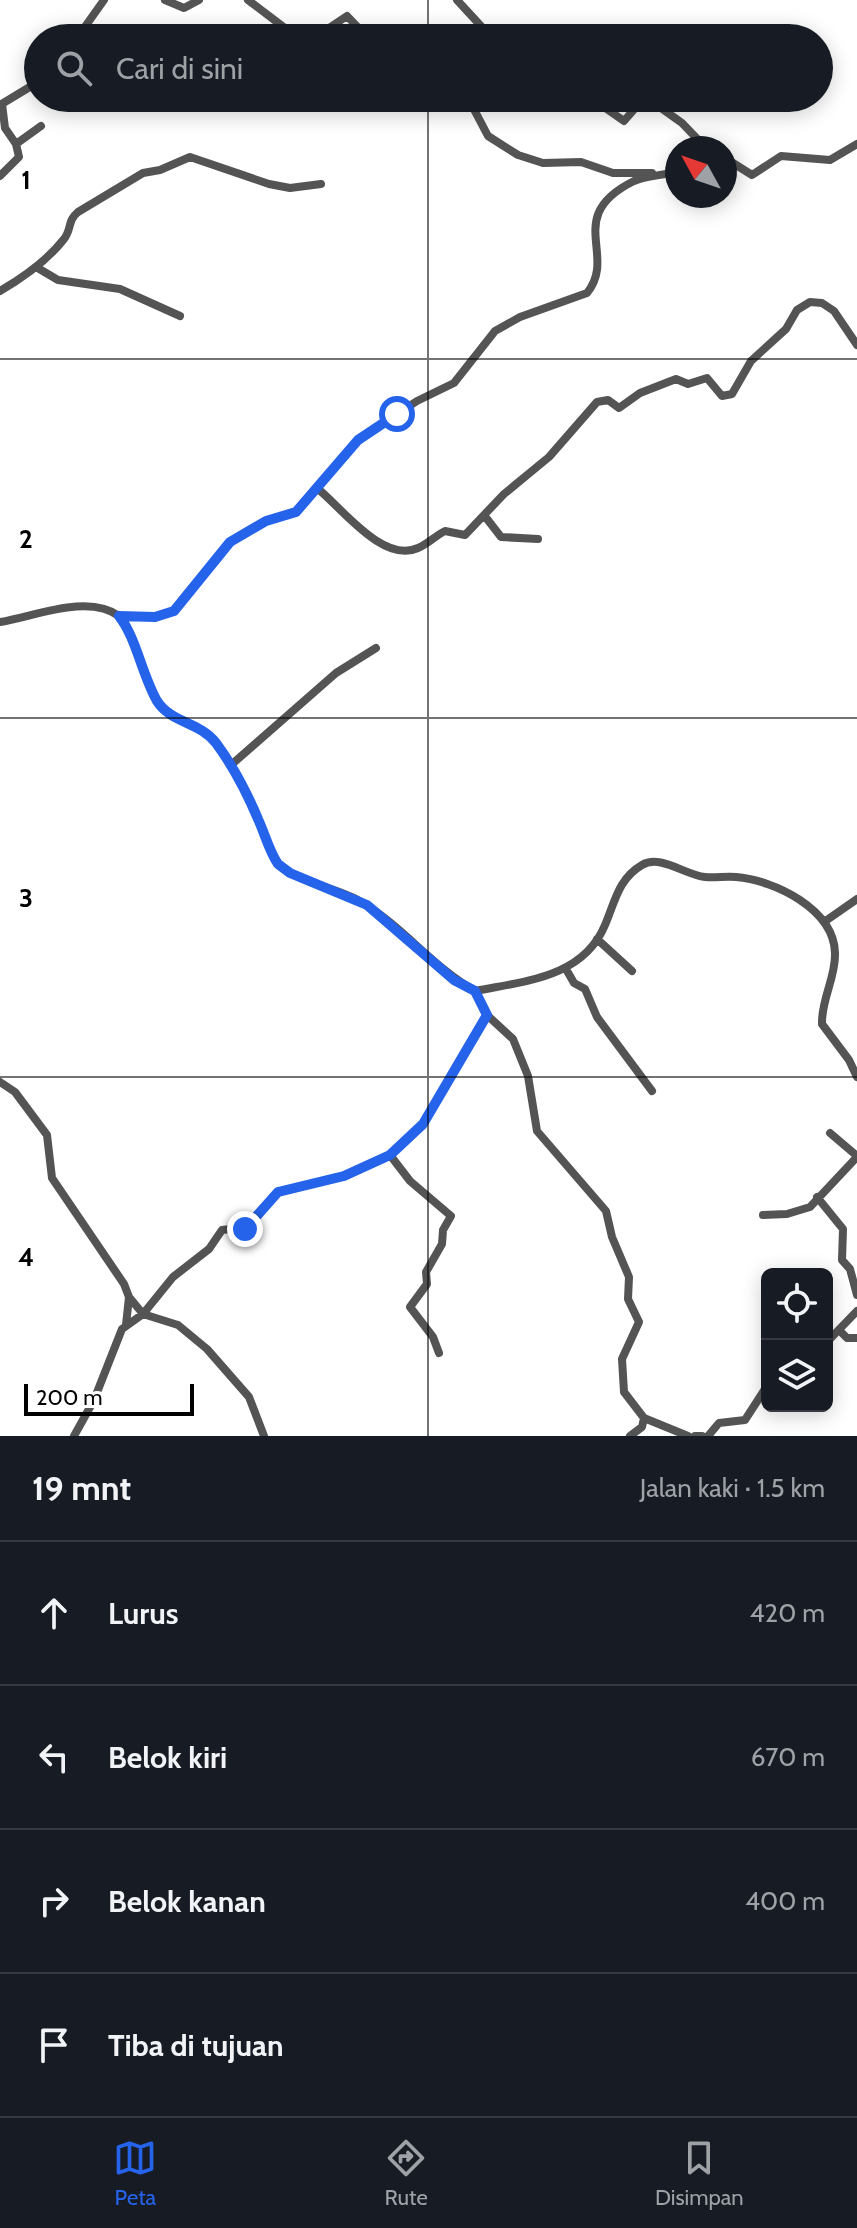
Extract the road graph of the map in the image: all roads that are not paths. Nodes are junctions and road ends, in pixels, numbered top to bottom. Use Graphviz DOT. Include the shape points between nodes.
graph roads {
  1 [pos="104,0"];
  2 [pos="165,0"];
  3 [pos="199,0"];
  4 [pos="248,0"];
  5 [pos="457,0"];
  6 [pos="87,24"];
  7 [pos="280,24"];
  8 [pos="335,24"];
  9 [pos="355,24"];
  10 [pos="477,24"];
  11 [pos="24,90"];
  12 [pos="1,104"];
  13 [pos="475,112"];
  14 [pos="611,112"];
  15 [pos="633,112"];
  16 [pos="666,112"];
  17 [pos="41,126"];
  18 [pos="694,136"];
  19 [pos="16,144"];
  20 [pos="857,144"];
  21 [pos="737,166"];
  22 [pos="665,173"];
  23 [pos="659,174"];
  24 [pos="0,176"];
  25 [pos="321,184"];
  26 [pos="36,267"];
  27 [pos="0,291"];
  28 [pos="180,316"];
  29 [pos="857,345"];
  30 [pos="318,489"];
  31 [pos="484,515"];
  32 [pos="538,539"];
  33 [pos="119,616"];
  34 [pos="0,622"];
  35 [pos="376,648"];
  36 [pos="231,765"];
  37 [pos="857,899"];
  38 [pos="824,922"];
  39 [pos="597,939"];
  40 [pos="566,969"];
  41 [pos="632,971"];
  42 [pos="475,991"];
  43 [pos="487,1015"];
  44 [pos="857,1077"];
  45 [pos="0,1082"];
  46 [pos="652,1091"];
  47 [pos="830,1133"];
  48 [pos="390,1155"];
  49 [pos="857,1157"];
  50 [pos="817,1197"];
  51 [pos="763,1215"];
  52 [pos="857,1295"];
  53 [pos="129,1297"];
  54 [pos="857,1311"];
  55 [pos="143,1314"];
  56 [pos="126,1326"];
  57 [pos="839,1330"];
  58 [pos="857,1338"];
  59 [pos="829,1340"];
  60 [pos="439,1353"];
  61 [pos="761,1395"];
  62 [pos="644,1418"];
  63 [pos="74,1436"];
  64 [pos="264,1436"];
  65 [pos="630,1436"];
  66 [pos="692,1436"];
  67 [pos="702,1436"];
  68 [pos="708,1436"];
  1 -- 6 [label="street"];
  2 -- 3 [label="street" via="184,8"];
  4 -- 7 [label="street"];
  5 -- 10 [label="street"];
  8 -- 9 [label="street" via="347,16"];
  11 -- 12 [label="street"];
  12 -- 19 [label="street" via="5,128"];
  13 -- 23 [label="street" via="488,136 518,155 543,163 581,162 613,173"];
  14 -- 15 [label="street" via="624,121"];
  16 -- 18 [label="street"];
  17 -- 19 [label="street"];
  19 -- 24 [label="street" via="19,157"];
  20 -- 21 [label="street" via="830,160 781,156 752,175"];
  22 -- 23 [label="street"];
  23 -- 30 [label="street" via="632,182 599,208 596,274 587,293 495,331 454,383 367,433"];
  25 -- 26 [label="street" via="269,184 187,157 143,173 78,212 69,221 66,237"];
  26 -- 27 [label="street"];
  26 -- 28 [label="street" via="58,280 120,289"];
  29 -- 31 [label="street" via="834,311 818,301 806,303 751,361 728,397 707,378 688,384 669,381 619,408 608,400 597,402 549,457"];
  30 -- 31 [label="street" via="355,527 396,548 414,549 445,531 463,536"];
  30 -- 33 [label="street" via="296,512 266,521 230,542 174,611 155,617"];
  31 -- 32 [label="street" via="501,537"];
  33 -- 34 [label="street" via="68,607"];
  33 -- 36 [label="street" via="159,704 205,732"];
  35 -- 36 [label="street" via="336,673"];
  36 -- 42 [label="street" via="270,851 284,869 362,902 454,980"];
  37 -- 38 [label="street"];
  38 -- 39 [label="street" via="773,886 686,874 652,861 620,886"];
  38 -- 44 [label="street" via="836,957 822,1024"];
  39 -- 40 [label="street"];
  39 -- 41 [label="street"];
  40 -- 42 [label="street"];
  40 -- 46 [label="street" via="585,989 597,1017"];
  42 -- 43 [label="street"];
  43 -- 48 [label="street" via="423,1124"];
  43 -- 62 [label="street" via="513,1039 528,1076 537,1131 602,1204 609,1220 629,1277 628,1299 639,1322 624,1352 621,1382"];
  45 -- 53 [label="street" via="15,1092 47,1135 52,1178 97,1240"];
  47 -- 49 [label="street"];
  48 -- 55 [label="street" via="344,1176 278,1192 248,1227 222,1230 209,1249 164,1285"];
  48 -- 60 [label="street" via="410,1181 451,1216 426,1272 427,1284 410,1307"];
  49 -- 50 [label="street"];
  50 -- 51 [label="street" via="807,1209"];
  50 -- 52 [label="street" via="843,1229 842,1260"];
  53 -- 55 [label="street"];
  53 -- 56 [label="street"];
  54 -- 57 [label="street"];
  55 -- 56 [label="street"];
  55 -- 64 [label="street" via="178,1325 207,1349 249,1397"];
  56 -- 63 [label="street"];
  57 -- 58 [label="street" via="847,1338"];
  57 -- 59 [label="street"];
  61 -- 68 [label="street" via="745,1420 719,1423"];
  62 -- 65 [label="street"];
  62 -- 66 [label="street"];
  66 -- 67 [label="street"];
}
